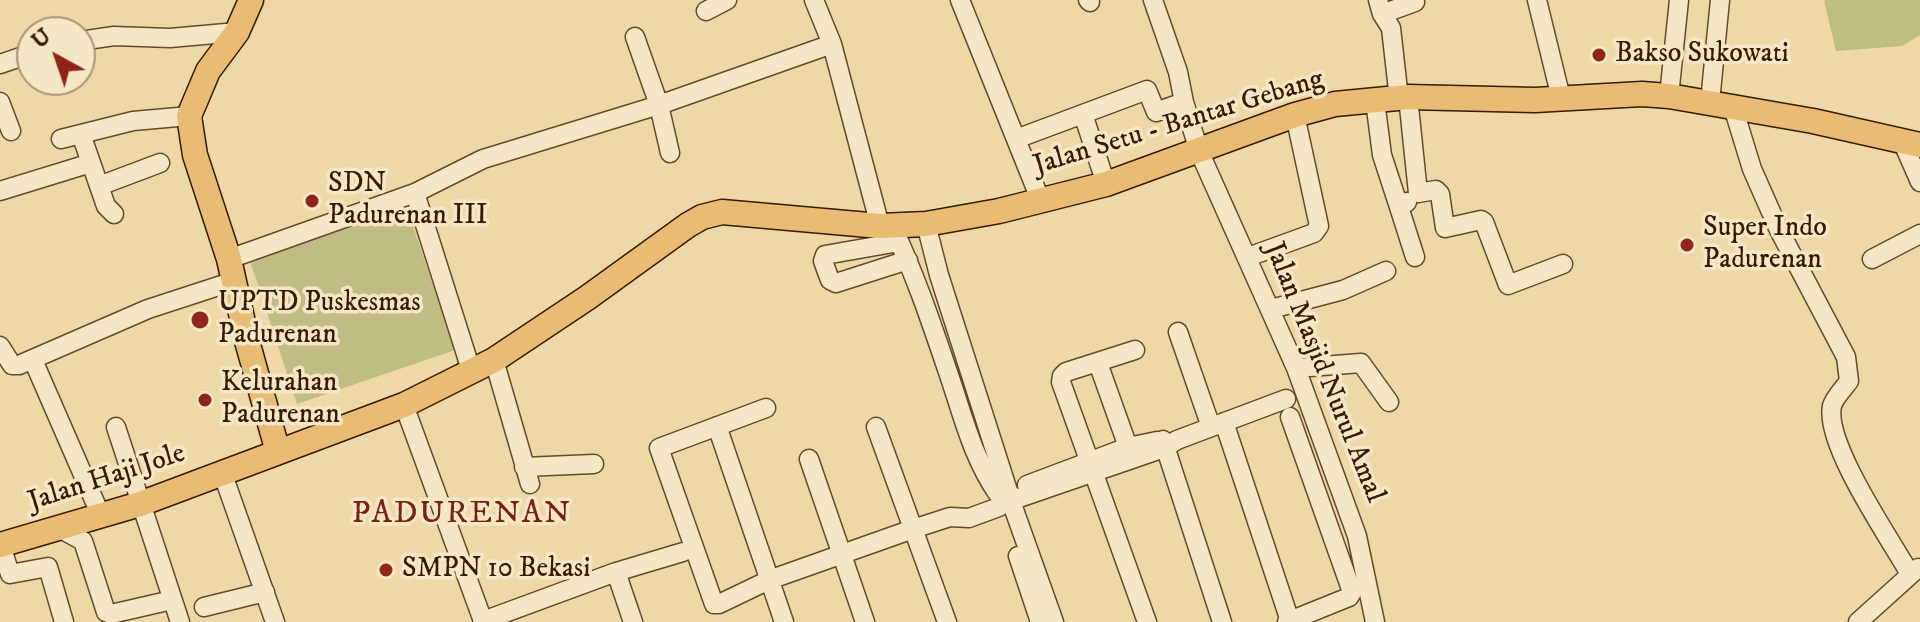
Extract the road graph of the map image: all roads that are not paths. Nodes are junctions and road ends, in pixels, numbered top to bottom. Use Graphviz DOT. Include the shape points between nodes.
graph roads {
  1 [pos="251,0"];
  2 [pos="727,0"];
  3 [pos="814,0"];
  4 [pos="960,0"];
  5 [pos="1153,0"];
  6 [pos="1537,0"];
  7 [pos="1679,0"];
  8 [pos="1720,0"];
  9 [pos="1415,2"];
  10 [pos="1380,7"];
  11 [pos="706,11"];
  12 [pos="237,32"];
  13 [pos="635,37"];
  14 [pos="96,39"];
  15 [pos="832,44"];
  16 [pos="1669,96"];
  17 [pos="1561,98"];
  18 [pos="1394,99"];
  19 [pos="0,102"];
  20 [pos="1184,102"];
  21 [pos="659,105"];
  22 [pos="1721,105"];
  23 [pos="1083,114"];
  24 [pos="1295,115"];
  25 [pos="189,116"];
  26 [pos="11,131"];
  27 [pos="81,134"];
  28 [pos="61,139"];
  29 [pos="1016,139"];
  30 [pos="1911,143"];
  31 [pos="1199,151"];
  32 [pos="670,153"];
  33 [pos="91,163"];
  34 [pos="160,163"];
  35 [pos="1920,182"];
  36 [pos="1106,184"];
  37 [pos="99,186"];
  38 [pos="0,191"];
  39 [pos="415,193"];
  40 [pos="1418,193"];
  41 [pos="1040,199"];
  42 [pos="1399,207"];
  43 [pos="114,214"];
  44 [pos="926,224"];
  45 [pos="1920,234"];
  46 [pos="887,235"];
  47 [pos="1248,257"];
  48 [pos="1415,257"];
  49 [pos="1872,259"];
  50 [pos="908,260"];
  51 [pos="1563,264"];
  52 [pos="883,268"];
  53 [pos="232,270"];
  54 [pos="1386,271"];
  55 [pos="939,275"];
  56 [pos="918,281"];
  57 [pos="1271,309"];
  58 [pos="1178,332"];
  59 [pos="0,346"];
  60 [pos="1135,350"];
  61 [pos="33,360"];
  62 [pos="1098,363"];
  63 [pos="483,365"];
  64 [pos="1296,368"];
  65 [pos="1389,402"];
  66 [pos="404,405"];
  67 [pos="766,408"];
  68 [pos="1218,424"];
  69 [pos="717,426"];
  70 [pos="116,427"];
  71 [pos="876,427"];
  72 [pos="1168,442"];
  73 [pos="1128,447"];
  74 [pos="278,452"];
  75 [pos="809,459"];
  76 [pos="594,464"];
  77 [pos="1093,466"];
  78 [pos="222,472"];
  79 [pos="1005,499"];
  80 [pos="140,504"];
  81 [pos="101,516"];
  82 [pos="59,528"];
  83 [pos="913,529"];
  84 [pos="0,545"];
  85 [pos="683,552"];
  86 [pos="842,554"];
  87 [pos="1915,570"];
  88 [pos="616,572"];
  89 [pos="769,580"];
  90 [pos="265,592"];
  91 [pos="172,600"];
  92 [pos="204,607"];
  93 [pos="510,617"];
  94 [pos="482,621"];
  95 [pos="1288,621"];
  96 [pos="64,622"];
  97 [pos="180,622"];
  98 [pos="275,622"];
  99 [pos="633,622"];
  100 [pos="784,622"];
  101 [pos="865,622"];
  102 [pos="947,622"];
  103 [pos="1040,622"];
  104 [pos="1054,622"];
  105 [pos="1147,622"];
  106 [pos="1222,622"];
  107 [pos="1375,622"];
  108 [pos="1858,622"];
  1 -- 12 [label="main road"];
  2 -- 11 [label="street"];
  3 -- 15 [label="street"];
  4 -- 29 [label="street"];
  5 -- 20 [label="street, Jalan Masjid Nurul Amal"];
  6 -- 17 [label="street"];
  7 -- 16 [label="street"];
  8 -- 22 [label="street"];
  9 -- 10 [label="street"];
  10 -- 18 [label="street" via="1391,28"];
  12 -- 14 [label="street"];
  12 -- 25 [label="main road" via="208,71"];
  13 -- 21 [label="street"];
  15 -- 21 [label="street"];
  15 -- 46 [label="street"];
  16 -- 17 [label="main road, Jalan Setu - Bantar Gebang"];
  16 -- 22 [label="main road, Jalan Setu - Bantar Gebang"];
  17 -- 18 [label="main road, Jalan Setu - Bantar Gebang"];
  18 -- 24 [label="main road, Jalan Setu - Bantar Gebang" via="1335,104"];
  18 -- 40 [label="street"];
  18 -- 42 [label="street" via="1382,155"];
  19 -- 26 [label="street"];
  20 -- 23 [label="street" via="1156,112 1147,90"];
  20 -- 31 [label="street, Jalan Masjid Nurul Amal"];
  21 -- 32 [label="street"];
  21 -- 39 [label="street" via="483,159"];
  22 -- 30 [label="main road, Jalan Setu - Bantar Gebang"];
  22 -- 87 [label="street" via="1846,357 1849,381 1832,404 1840,445 1870,507"];
  23 -- 29 [label="street"];
  23 -- 36 [label="street"];
  24 -- 31 [label="main road, Jalan Setu - Bantar Gebang"];
  24 -- 47 [label="street" via="1319,226 1314,233"];
  25 -- 27 [label="street" via="133,121"];
  25 -- 53 [label="main road" via="195,155"];
  27 -- 28 [label="street"];
  27 -- 33 [label="street"];
  29 -- 41 [label="street"];
  30 -- 35 [label="street"];
  31 -- 36 [label="main road, Jalan Setu - Bantar Gebang"];
  31 -- 47 [label="street, Jalan Masjid Nurul Amal"];
  33 -- 37 [label="street"];
  33 -- 38 [label="street"];
  34 -- 37 [label="street"];
  36 -- 41 [label="main road, Jalan Setu - Bantar Gebang"];
  37 -- 43 [label="street"];
  39 -- 53 [label="street"];
  39 -- 63 [label="street"];
  40 -- 42 [label="street"];
  40 -- 51 [label="street" via="1440,194 1447,229 1484,222 1508,285"];
  41 -- 44 [label="main road, Jalan Setu - Bantar Gebang"];
  42 -- 48 [label="street"];
  44 -- 46 [label="main road, Jalan Setu - Bantar Gebang"];
  44 -- 55 [label="street"];
  45 -- 49 [label="street"];
  46 -- 50 [label="street"];
  46 -- 52 [label="street"];
  46 -- 52 [label="street" via="825,255 823,261 833,283"];
  46 -- 63 [label="main road, Jalan Setu - Bantar Gebang" via="722,212 702,217"];
  47 -- 57 [label="street, Jalan Masjid Nurul Amal"];
  50 -- 52 [label="street"];
  50 -- 56 [label="street"];
  53 -- 61 [label="street"];
  53 -- 74 [label="main road"];
  54 -- 57 [label="street" via="1343,290"];
  55 -- 56 [label="street"];
  55 -- 79 [label="street"];
  56 -- 79 [label="street" via="968,435 988,479"];
  57 -- 64 [label="street, Jalan Masjid Nurul Amal"];
  58 -- 68 [label="street"];
  59 -- 61 [label="street" via="12,365"];
  60 -- 62 [label="street"];
  61 -- 81 [label="street"];
  62 -- 73 [label="street"];
  62 -- 77 [label="street" via="1062,376 1061,382"];
  63 -- 66 [label="main road, Jalan Setu - Bantar Gebang"];
  63 -- 76 [label="street" via="527,475"];
  64 -- 65 [label="street" via="1361,363"];
  64 -- 107 [label="street, Jalan Masjid Nurul Amal" via="1357,536"];
  66 -- 74 [label="main road, Jalan Setu - Bantar Gebang"];
  66 -- 94 [label="street"];
  67 -- 69 [label="street"];
  68 -- 72 [label="street"];
  68 -- 95 [label="street"];
  68 -- 95 [label="street" via="1288,408 1352,592"];
  69 -- 89 [label="street"];
  69 -- 89 [label="street" via="659,448 683,520 714,604"];
  70 -- 80 [label="street"];
  71 -- 83 [label="street"];
  72 -- 73 [label="street"];
  72 -- 77 [label="street"];
  72 -- 106 [label="street"];
  73 -- 77 [label="street"];
  74 -- 78 [label="main road, Jalan Haji Jole"];
  75 -- 86 [label="street"];
  77 -- 79 [label="street"];
  77 -- 105 [label="street"];
  78 -- 80 [label="main road, Jalan Haji Jole"];
  78 -- 90 [label="street"];
  79 -- 83 [label="street" via="958,508 950,517"];
  79 -- 103 [label="street"];
  79 -- 104 [label="street"];
  80 -- 81 [label="main road, Jalan Haji Jole"];
  80 -- 91 [label="street"];
  81 -- 82 [label="main road, Jalan Haji Jole"];
  82 -- 84 [label="main road, Jalan Haji Jole"];
  82 -- 91 [label="street" via="83,541 106,612"];
  83 -- 86 [label="street"];
  83 -- 102 [label="street"];
  84 -- 96 [label="street" via="10,574 48,567"];
  85 -- 88 [label="street"];
  86 -- 89 [label="street"];
  86 -- 101 [label="street"];
  87 -- 108 [label="street"];
  88 -- 93 [label="street" via="564,589"];
  88 -- 99 [label="street"];
  89 -- 100 [label="street"];
  90 -- 92 [label="street"];
  90 -- 98 [label="street"];
  91 -- 97 [label="street"];
  93 -- 94 [label="street"];
}
